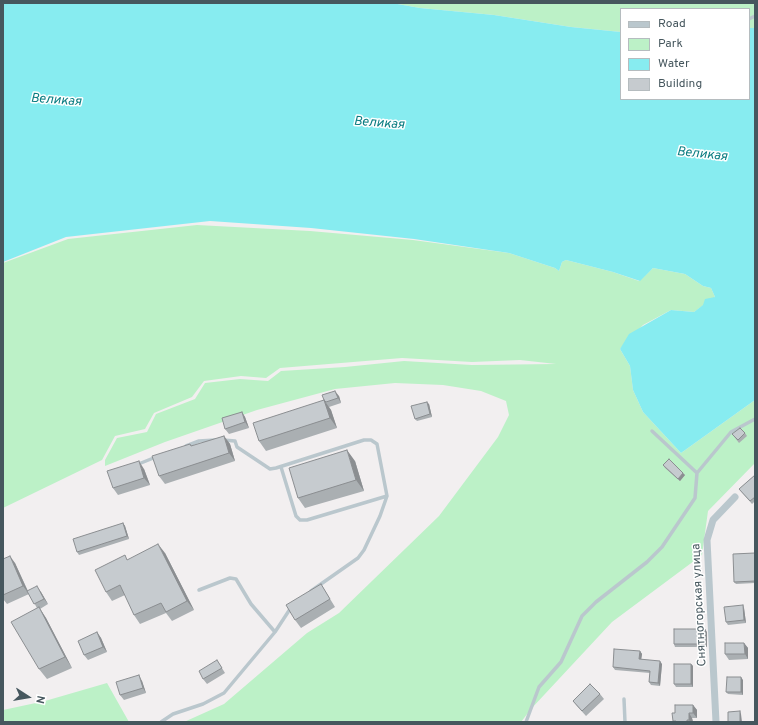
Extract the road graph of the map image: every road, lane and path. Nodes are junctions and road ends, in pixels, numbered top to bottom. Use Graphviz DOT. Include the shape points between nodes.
graph roads {
  1 [pos="755,419"];
  2 [pos="652,431"];
  3 [pos="178,449"];
  4 [pos="164,454"];
  5 [pos="281,467"];
  6 [pos="129,468"];
  7 [pos="697,473"];
  8 [pos="387,496"];
  9 [pos="735,497"];
  10 [pos="199,590"];
  11 [pos="306,594"];
  12 [pos="296,603"];
  13 [pos="275,632"];
  14 [pos="624,698"];
  15 [pos="161,722"];
  16 [pos="526,722"];
  17 [pos="625,722"];
  18 [pos="716,722"];
  1 -- 7 [label="lane" via="731,432"];
  2 -- 7 [label="lane"];
  3 -- 5 [label="lane" via="199,441 235,441 237,446 270,469"];
  4 -- 6 [label="lane"];
  5 -- 8 [label="lane" via="296,516 300,520"];
  5 -- 8 [label="lane" via="364,440 371,440 377,444"];
  7 -- 16 [label="lane" via="695,498 662,547 582,616 561,662 539,687"];
  8 -- 11 [label="lane" via="380,516 358,558"];
  9 -- 18 [label="street, Снятногорская улица" via="713,520 707,540"];
  10 -- 13 [label="lane" via="230,578 236,579 251,604"];
  12 -- 13 [label="lane" via="290,607"];
  13 -- 15 [label="lane" via="224,693 203,704 173,714"];
  14 -- 17 [label="lane"];
}
